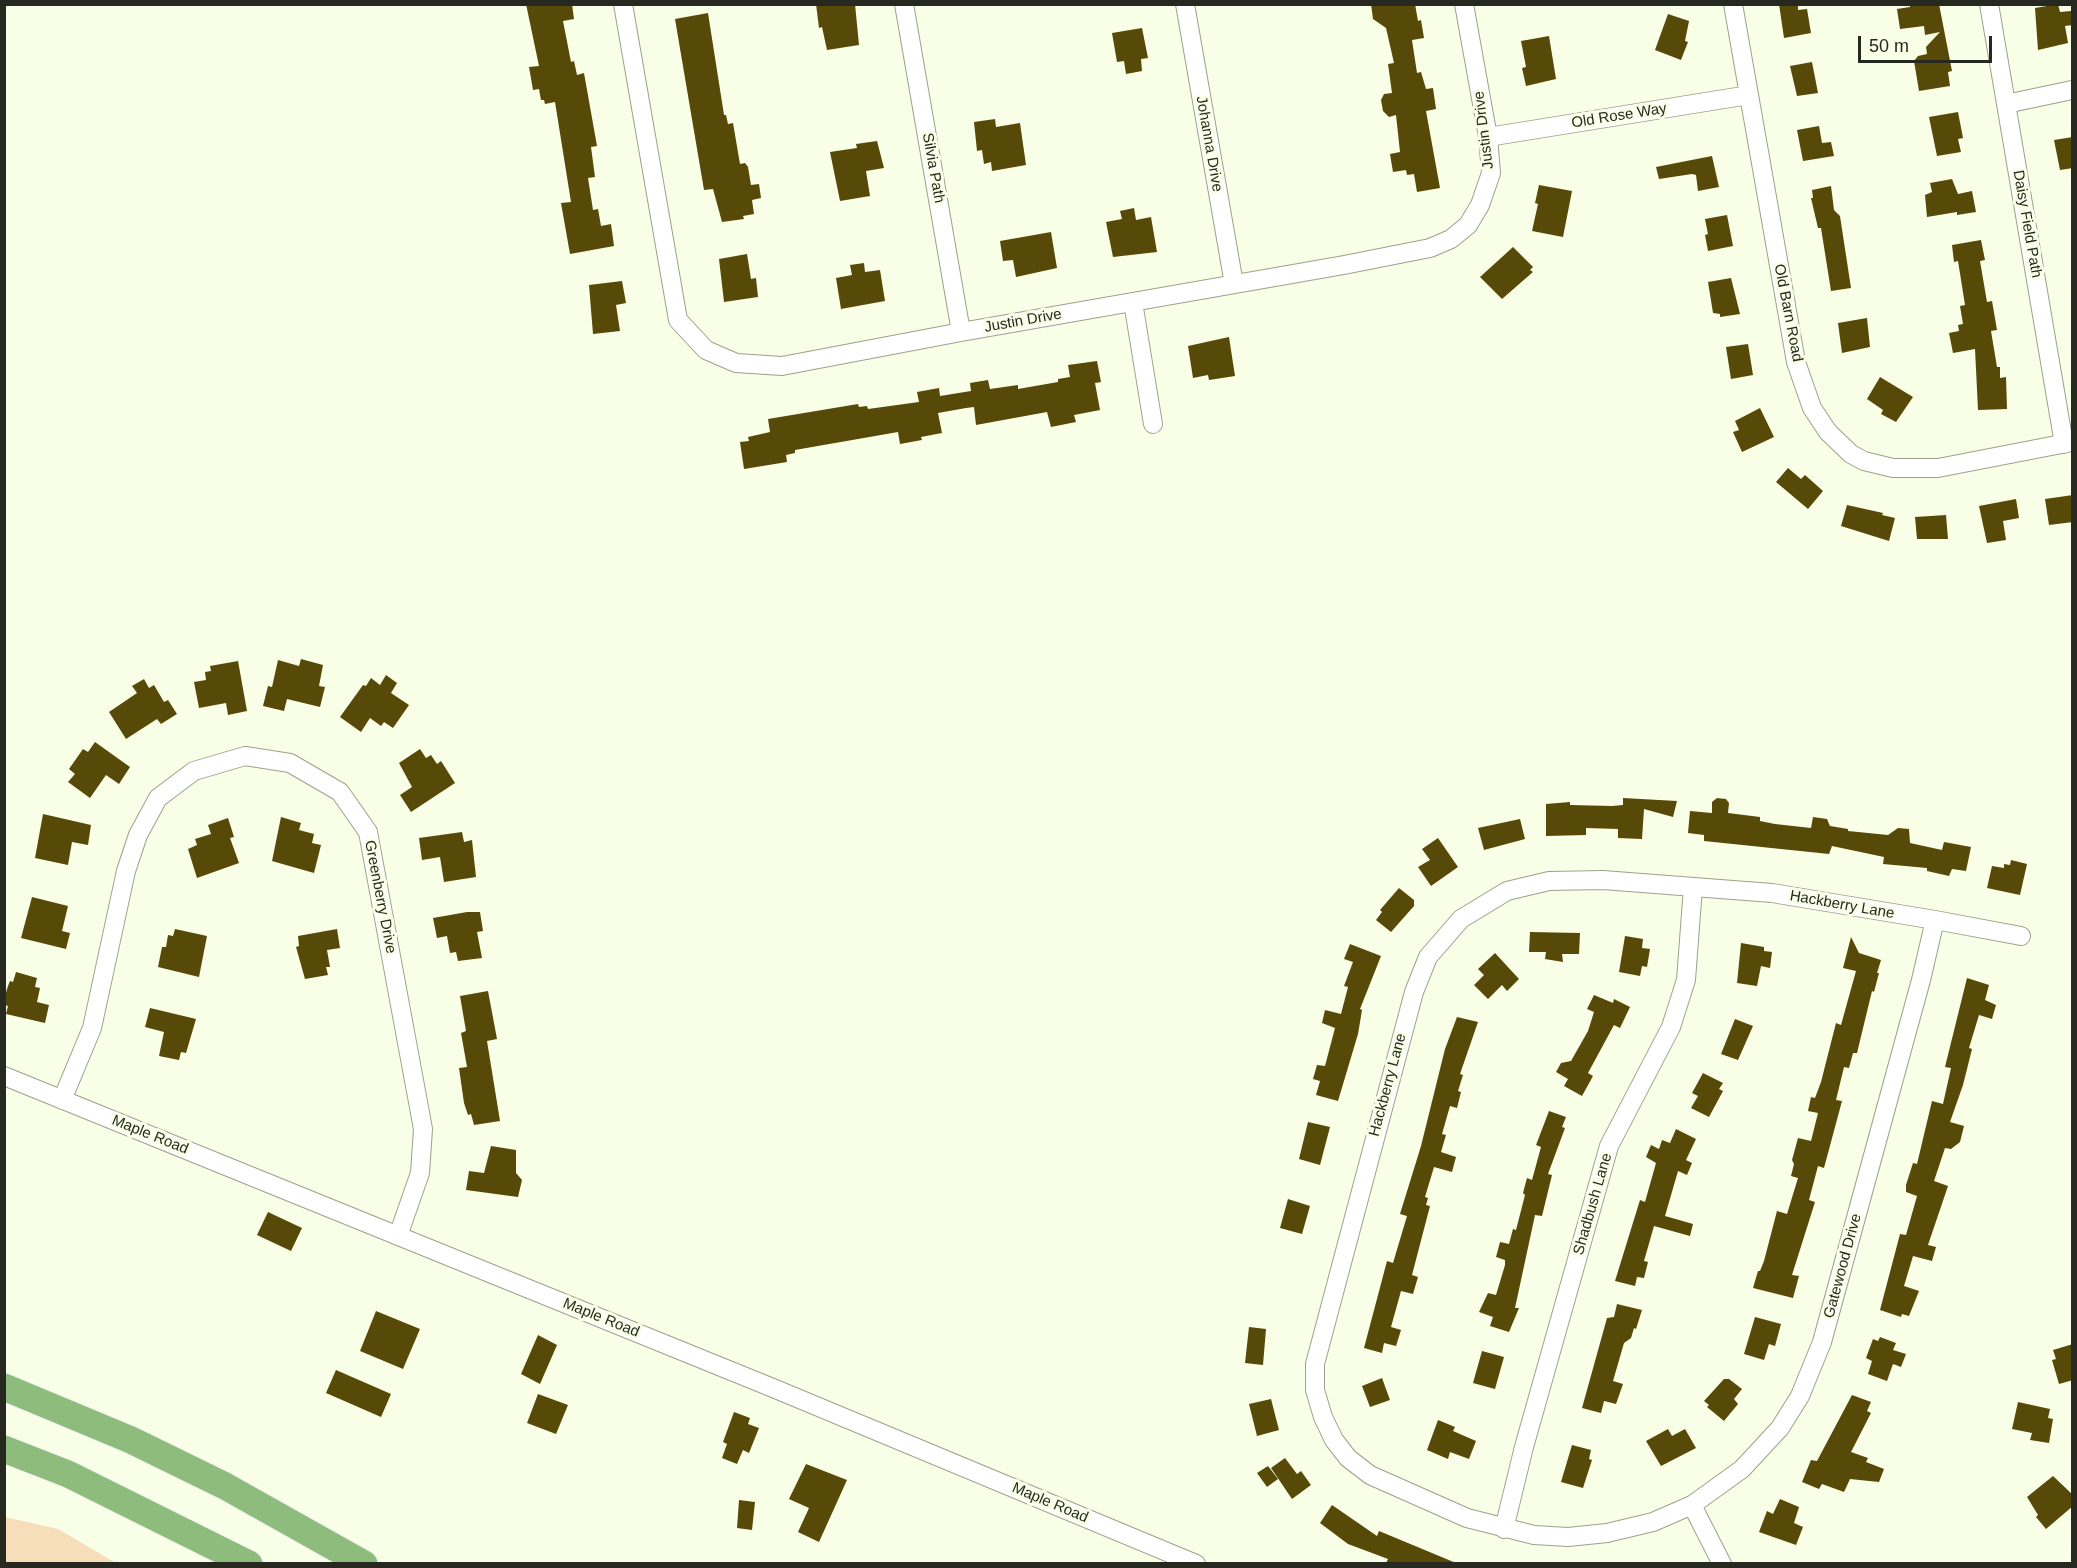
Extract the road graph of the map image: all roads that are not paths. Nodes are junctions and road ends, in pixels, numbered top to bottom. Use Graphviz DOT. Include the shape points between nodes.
graph roads {
  1 [pos="623,4"];
  2 [pos="904,4"];
  3 [pos="1185,4"];
  4 [pos="1464,4"];
  5 [pos="1733,4"];
  6 [pos="1989,4"];
  7 [pos="2073,90"];
  8 [pos="1749,95"];
  9 [pos="2006,104"];
  10 [pos="1488,137"];
  11 [pos="1234,284"];
  12 [pos="1133,302"];
  13 [pos="961,332"];
  14 [pos="1153,423"];
  15 [pos="2068,443"];
  16 [pos="1693,887"];
  17 [pos="1935,920"];
  18 [pos="2021,936"];
  19 [pos="4,1076"];
  20 [pos="62,1100"];
  21 [pos="398,1236"];
  22 [pos="4,1387"];
  23 [pos="4,1449"];
  24 [pos="1692,1505"];
  25 [pos="1504,1529"];
  26 [pos="249,1563"];
  27 [pos="364,1563"];
  28 [pos="1196,1563"];
  29 [pos="1722,1563"];
  1 -- 13 [label="street, Justin Drive" via="678,320 706,350 736,363 782,366"];
  2 -- 13 [label="street, Silvia Path"];
  3 -- 11 [label="street, Johanna Drive"];
  4 -- 10 [label="street, Justin Drive"];
  5 -- 8 [label="street, Old Barn Road"];
  6 -- 9 [label="street, Daisy Field Path"];
  7 -- 9 [label="street"];
  8 -- 10 [label="street, Old Rose Way"];
  8 -- 15 [label="street, Old Barn Road" via="1796,362 1812,408 1828,432 1851,454 1893,468 1938,468"];
  9 -- 15 [label="street, Daisy Field Path"];
  10 -- 11 [label="street, Justin Drive" via="1491,173 1480,205 1468,225 1451,239 1430,248"];
  11 -- 12 [label="street, Justin Drive"];
  12 -- 13 [label="street, Justin Drive"];
  12 -- 14 [label="street"];
  16 -- 17 [label="street, Hackberry Lane" via="1772,893"];
  16 -- 25 [label="street, Shadbush Lane" via="1686,980 1671,1027 1609,1146"];
  16 -- 25 [label="street, Hackberry Lane" via="1604,880 1549,881 1507,891 1461,920 1428,957 1414,992 1324,1322 1315,1364 1316,1389 1323,1417 1348,1458 1370,1474 1467,1518"];
  17 -- 18 [label="street, Hackberry Lane"];
  17 -- 24 [label="street, Gatewood Drive" via="1822,1342 1800,1396 1780,1428 1742,1469"];
  19 -- 20 [label="street, Maple Road"];
  20 -- 21 [label="street, Maple Road"];
  20 -- 21 [label="street, Greenberry Drive" via="92,1028 126,872 138,835 158,798 194,771 245,756 290,763 340,792 368,832 423,1129 420,1173"];
  21 -- 28 [label="street, Maple Road"];
  22 -- 27 [label="highway" via="215,1480"];
  23 -- 26 [label="highway" via="68,1474"];
  24 -- 25 [label="street, Hackberry Lane" via="1653,1522 1607,1533 1568,1537"];
  24 -- 29 [label="street"];
}
